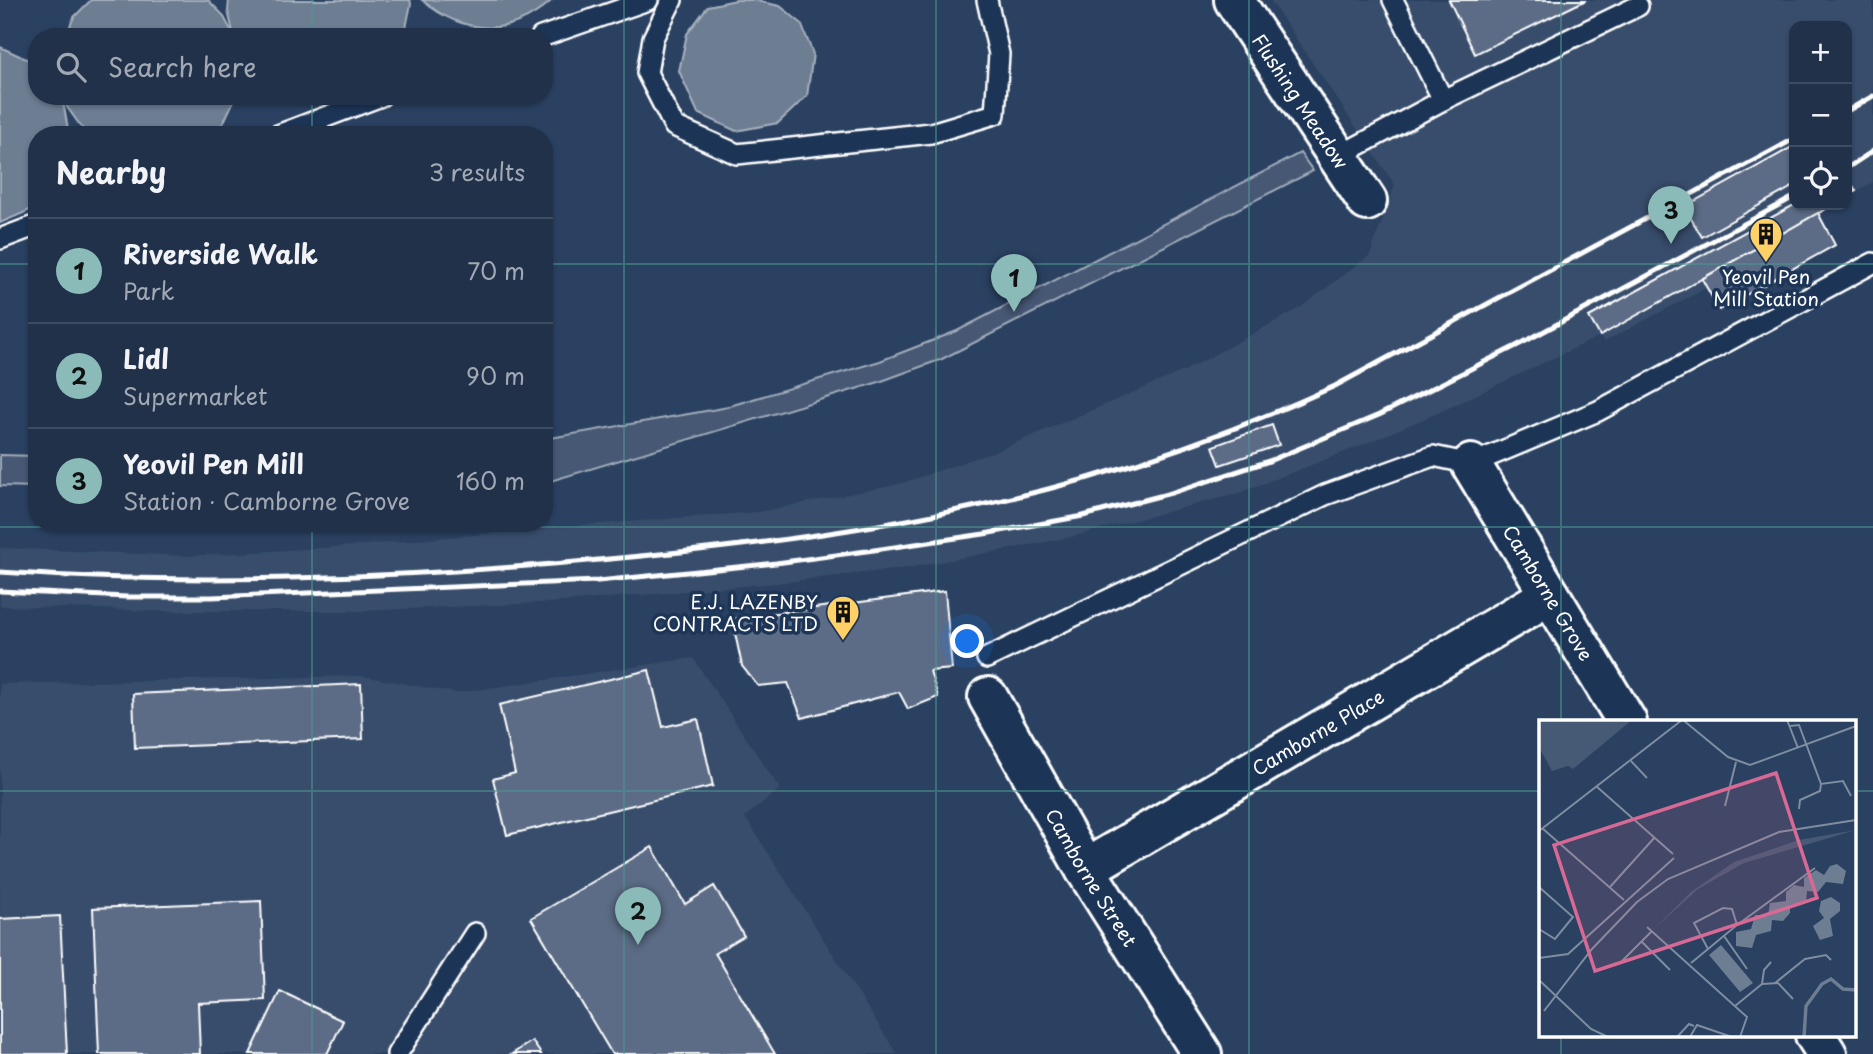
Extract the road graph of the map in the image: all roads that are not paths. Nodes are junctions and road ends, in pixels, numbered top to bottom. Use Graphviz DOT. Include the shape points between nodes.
graph roads {
  1 [pos="648,0"];
  2 [pos="671,0"];
  3 [pos="987,0"];
  4 [pos="1234,0"];
  5 [pos="1393,0"];
  6 [pos="1638,6"];
  7 [pos="553,33"];
  8 [pos="1443,100"];
  9 [pos="358,105"];
  10 [pos="302,126"];
  11 [pos="1337,157"];
  12 [pos="1367,201"];
  13 [pos="28,228"];
  14 [pos="0,239"];
  15 [pos="1873,263"];
  16 [pos="1471,464"];
  17 [pos="1550,595"];
  18 [pos="987,658"];
  19 [pos="988,697"];
  20 [pos="1626,720"];
  21 [pos="1085,869"];
  22 [pos="475,933"];
  23 [pos="1816,1036"];
  24 [pos="397,1054"];
  25 [pos="1202,1054"];
  26 [pos="1827,1054"];
  1 -- 7 [label="lane"];
  2 -- 3 [label="lane" via="653,38 647,73 674,126 737,154 931,133 995,114 999,54"];
  4 -- 11 [label="street, Flushing Meadow"];
  5 -- 8 [label="lane"];
  6 -- 8 [label="lane"];
  8 -- 11 [label="lane"];
  9 -- 10 [label="lane"];
  11 -- 12 [label="street, Flushing Meadow"];
  13 -- 14 [label="lane"];
  15 -- 16 [label="lane" via="1607,407"];
  16 -- 17 [label="street, Camborne Grove"];
  16 -- 18 [label="lane" via="1433,456 1325,495"];
  17 -- 20 [label="street, Camborne Grove"];
  17 -- 21 [label="street, Camborne Place"];
  19 -- 21 [label="street, Camborne Street"];
  21 -- 25 [label="street, Camborne Street"];
  22 -- 24 [label="lane"];
  23 -- 26 [label="street"];
}
